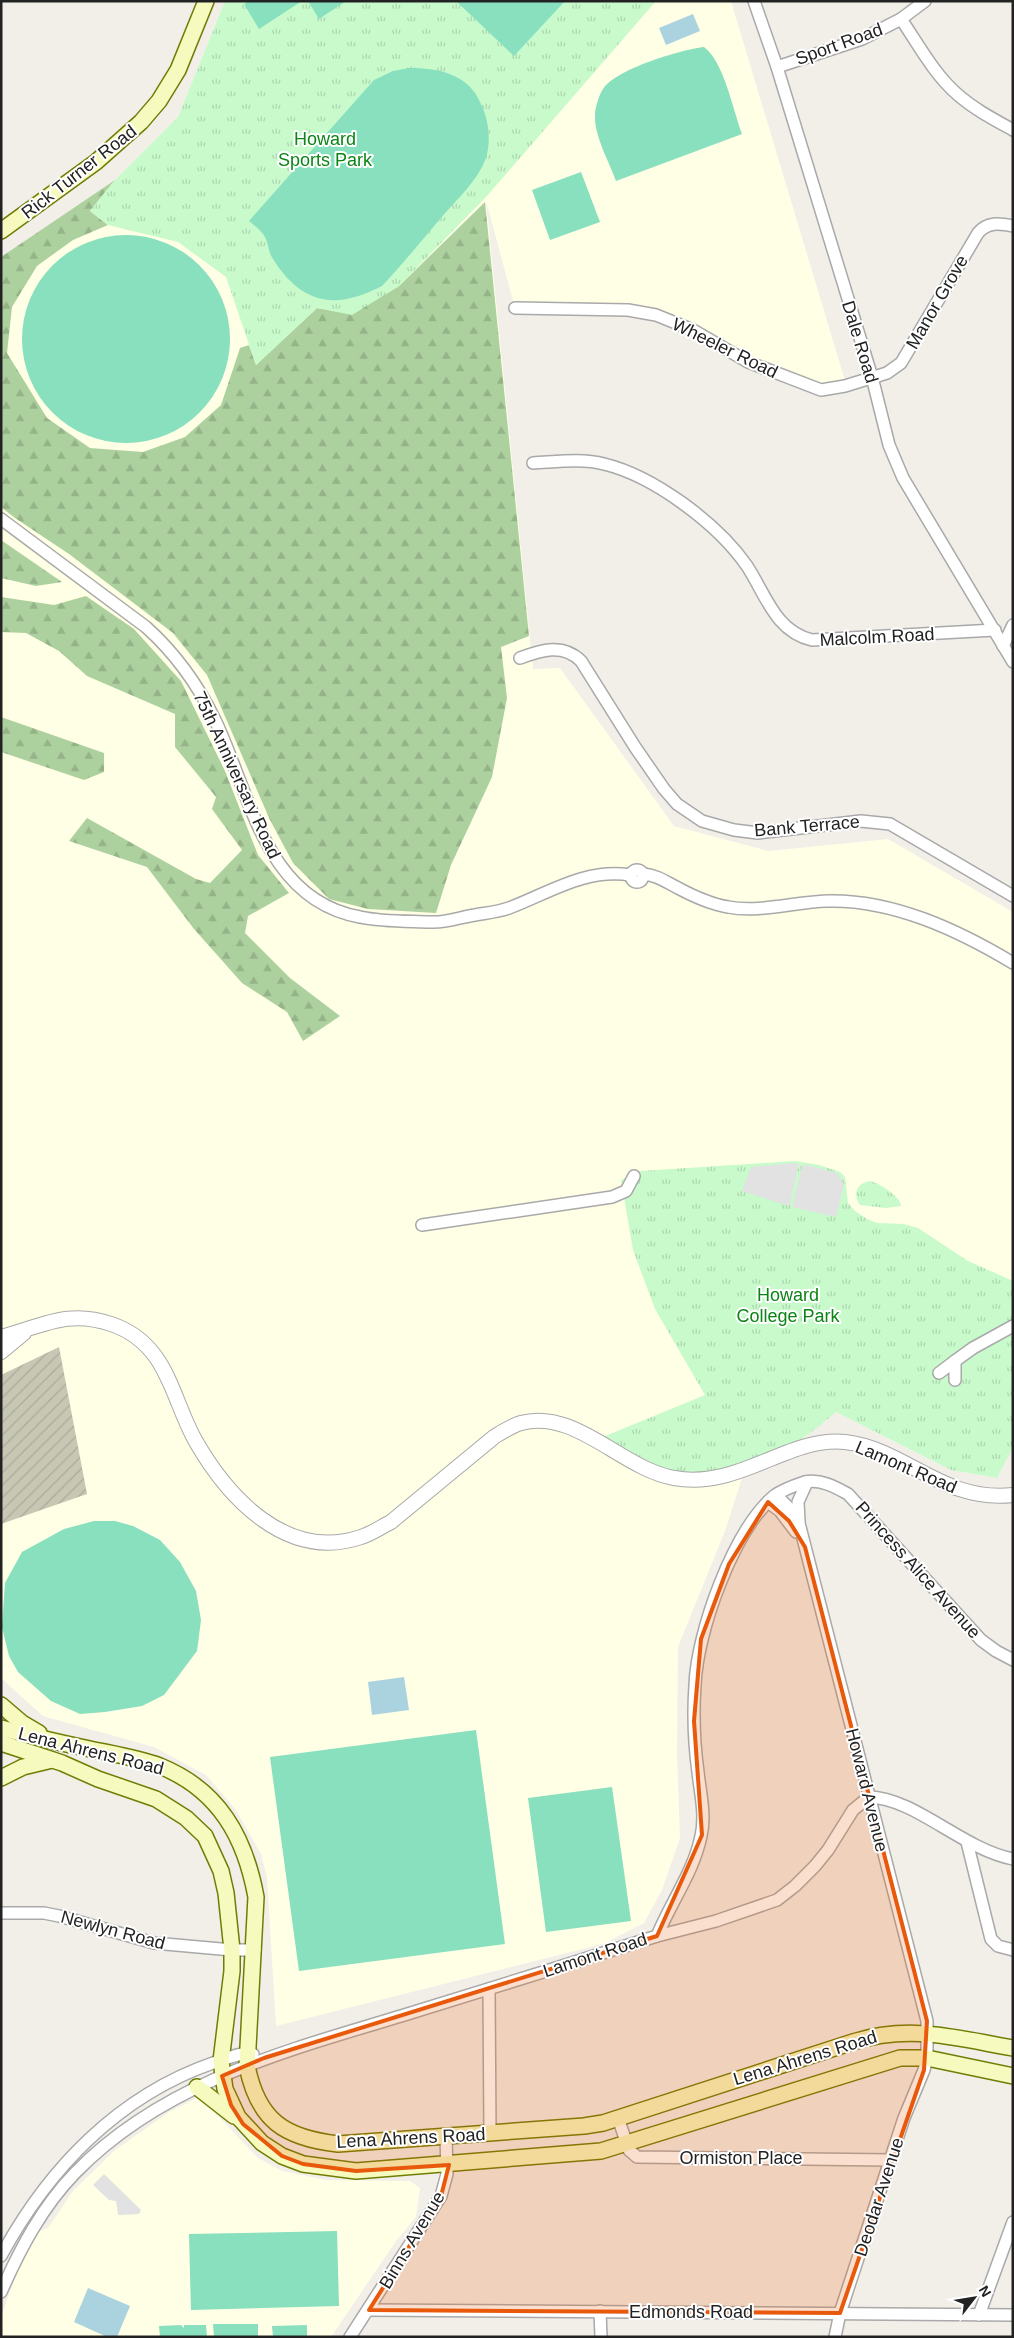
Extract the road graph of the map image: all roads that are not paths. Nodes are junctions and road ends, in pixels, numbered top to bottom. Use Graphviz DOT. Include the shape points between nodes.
graph roads {
  1 [pos="206,1"];
  2 [pos="754,1"];
  3 [pos="926,1"];
  4 [pos="901,19"];
  5 [pos="777,67"];
  6 [pos="1013,130"];
  7 [pos="1013,226"];
  8 [pos="1,231"];
  9 [pos="515,308"];
  10 [pos="872,376"];
  11 [pos="533,463"];
  12 [pos="1,519"];
  13 [pos="1013,625"];
  14 [pos="995,630"];
  15 [pos="1003,646"];
  16 [pos="520,658"];
  17 [pos="1013,662"];
  18 [pos="1013,896"];
  19 [pos="1013,964"];
  20 [pos="634,1176"];
  21 [pos="422,1225"];
  22 [pos="1013,1326"];
  23 [pos="26,1330"];
  24 [pos="1,1337"];
  25 [pos="1,1352"];
  26 [pos="955,1361"];
  27 [pos="938,1373"];
  28 [pos="955,1380"];
  29 [pos="807,1482"];
  30 [pos="1013,1495"];
  31 [pos="772,1499"];
  32 [pos="799,1523"];
  33 [pos="805,1547"];
  34 [pos="1013,1660"];
  35 [pos="1,1705"];
  36 [pos="1,1728"];
  37 [pos="53,1741"];
  38 [pos="1,1743"];
  39 [pos="98,1751"];
  40 [pos="54,1760"];
  41 [pos="91,1776"];
  42 [pos="1,1778"];
  43 [pos="869,1797"];
  44 [pos="967,1842"];
  45 [pos="1013,1859"];
  46 [pos="1,1913"];
  47 [pos="657,1936"];
  48 [pos="232,1950"];
  49 [pos="254,1950"];
  50 [pos="1013,1950"];
  51 [pos="488,1989"];
  52 [pos="928,2034"];
  53 [pos="1013,2048"];
  54 [pos="927,2058"];
  55 [pos="248,2059"];
  56 [pos="220,2061"];
  57 [pos="763,2071"];
  58 [pos="222,2076"];
  59 [pos="1013,2076"];
  60 [pos="197,2087"];
  61 [pos="771,2098"];
  62 [pos="618,2118"];
  63 [pos="243,2124"];
  64 [pos="490,2134"];
  65 [pos="446,2136"];
  66 [pos="626,2144"];
  67 [pos="78,2149"];
  68 [pos="88,2160"];
  69 [pos="891,2160"];
  70 [pos="447,2165"];
  71 [pos="1013,2222"];
  72 [pos="9,2242"];
  73 [pos="21,2248"];
  74 [pos="1,2256"];
  75 [pos="1,2292"];
  76 [pos="368,2310"];
  77 [pos="600,2311"];
  78 [pos="840,2313"];
  79 [pos="979,2315"];
  80 [pos="1013,2315"];
  81 [pos="350,2337"];
  82 [pos="601,2337"];
  83 [pos="834,2337"];
  1 -- 8 [label="main road, Rick Turner Road" via="178,70 141,122 96,162"];
  2 -- 5 [label="street, Dale Road"];
  3 -- 4 [label="street, Sport Road"];
  4 -- 5 [label="street, Sport Road" via="862,39"];
  4 -- 6 [label="street" via="956,93"];
  5 -- 10 [label="street, Dale Road"];
  7 -- 10 [label="street, Manor Grove" via="986,226 969,244 901,363 887,373"];
  9 -- 10 [label="street, Wheeler Road" via="628,310 656,315 693,330 748,362 821,390"];
  10 -- 14 [label="street, Dale Road" via="889,445 903,478"];
  11 -- 14 [label="street, Malcolm Road" via="603,463 624,470 666,494 724,538 781,622 799,637 812,640"];
  12 -- 19 [label="street, 75th Anniversary Road" via="164,643 214,718 256,824 278,862 299,886 328,906 359,917 440,923 502,911 583,878 612,873 630,875 635,882 642,877 662,878 699,898 730,908 827,901 888,908 964,937"];
  13 -- 15 [label="street"];
  14 -- 15 [label="street, Dale Road"];
  15 -- 17 [label="street, Dale Road"];
  16 -- 18 [label="street, Bank Terrace" via="555,649 574,654 664,789 677,804 702,821 758,833 861,821 890,824"];
  20 -- 21 [label="street" via="626,1191 612,1198"];
  22 -- 26 [label="street"];
  23 -- 24 [label="street"];
  23 -- 25 [label="street"];
  23 -- 30 [label="street, Lamont Road" via="58,1319 86,1318 114,1325 141,1342 167,1373 195,1439 228,1486 266,1523 299,1538 344,1541 376,1530 391,1522 494,1437 512,1426 530,1421 556,1423 577,1430 643,1469 675,1479 710,1479 730,1475 814,1444 846,1442 877,1451 963,1491 980,1495"];
  26 -- 27 [label="street"];
  26 -- 28 [label="street"];
  29 -- 31 [label="street"];
  29 -- 32 [label="street, Howard Avenue" via="798,1502"];
  29 -- 34 [label="street, Princess Alice Avenue" via="822,1482 848,1494 981,1640"];
  31 -- 32 [label="street, Howard Avenue" via="789,1508"];
  31 -- 33 [label="street, Howard Avenue"];
  31 -- 47 [label="street, Lamont Road" via="747,1532 729,1564 701,1638 694,1722 703,1808 702,1835 692,1865"];
  32 -- 33 [label="street, Howard Avenue"];
  33 -- 43 [label="street, Howard Avenue"];
  35 -- 37 [label="main road" via="22,1723"];
  36 -- 37 [label="main road, Lena Ahrens Road"];
  37 -- 39 [label="main road, Lena Ahrens Road"];
  38 -- 40 [label="main road, Lena Ahrens Road"];
  39 -- 41 [label="main road"];
  39 -- 49 [label="main road, Lena Ahrens Road" via="175,1773 195,1786 223,1812 242,1844 252,1876 256,1897"];
  40 -- 41 [label="main road, Lena Ahrens Road"];
  40 -- 42 [label="main road" via="23,1767"];
  41 -- 48 [label="main road, Lena Ahrens Road" via="156,1799 186,1818 205,1836 221,1871"];
  43 -- 44 [label="street" via="900,1804"];
  43 -- 47 [label="street" via="853,1810 815,1866 777,1900 716,1921"];
  43 -- 52 [label="street, Howard Avenue"];
  44 -- 45 [label="street"];
  44 -- 50 [label="street" via="991,1939 998,1946"];
  46 -- 48 [label="street, Newlyn Road" via="44,1913 154,1943"];
  47 -- 51 [label="street, Lamont Road"];
  48 -- 49 [label="street, Newlyn Road"];
  48 -- 56 [label="main road, Lena Ahrens Road"];
  49 -- 55 [label="main road, Lena Ahrens Road"];
  51 -- 55 [label="street, Lamont Road" via="264,2058"];
  51 -- 64 [label="street"];
  52 -- 53 [label="main road, Lena Ahrens Road"];
  52 -- 54 [label="street, Howard Avenue"];
  52 -- 57 [label="main road, Lena Ahrens Road" via="874,2035"];
  54 -- 59 [label="main road, Lena Ahrens Road"];
  54 -- 61 [label="main road, Lena Ahrens Road" via="900,2058 879,2063"];
  54 -- 69 [label="street, Deodar Avenue"];
  55 -- 56 [label="street"];
  55 -- 58 [label="street"];
  55 -- 65 [label="main road, Lena Ahrens Road" via="251,2083 259,2102 281,2127 297,2136 338,2144"];
  56 -- 58 [label="main road, Lena Ahrens Road"];
  56 -- 67 [label="street" via="197,2069 145,2097"];
  57 -- 61 [label="main road"];
  57 -- 62 [label="main road, Lena Ahrens Road"];
  58 -- 60 [label="street"];
  58 -- 63 [label="main road, Lena Ahrens Road" via="231,2105"];
  60 -- 63 [label="main road"];
  60 -- 68 [label="street" via="130,2126"];
  61 -- 66 [label="main road, Lena Ahrens Road"];
  62 -- 64 [label="main road, Lena Ahrens Road" via="584,2126"];
  62 -- 66 [label="street"];
  63 -- 70 [label="main road, Lena Ahrens Road" via="262,2143 303,2164 356,2171"];
  64 -- 65 [label="main road, Lena Ahrens Road"];
  65 -- 70 [label="street, Binns Avenue"];
  66 -- 69 [label="street, Ormiston Place" via="637,2157 648,2159"];
  66 -- 70 [label="main road, Lena Ahrens Road" via="601,2151"];
  67 -- 68 [label="street"];
  67 -- 72 [label="street" via="47,2183"];
  68 -- 73 [label="street" via="47,2207"];
  69 -- 78 [label="street, Deodar Avenue"];
  70 -- 76 [label="street, Binns Avenue" via="441,2196"];
  71 -- 79 [label="street"];
  72 -- 73 [label="street"];
  72 -- 74 [label="street"];
  73 -- 75 [label="street"];
  76 -- 77 [label="street, Edmonds Road"];
  76 -- 81 [label="street, Binns Avenue"];
  77 -- 78 [label="street, Edmonds Road"];
  77 -- 82 [label="street"];
  78 -- 79 [label="street, Edmonds Road"];
  78 -- 83 [label="street, Deodar Avenue"];
  79 -- 80 [label="street, Edmonds Road"];
}
